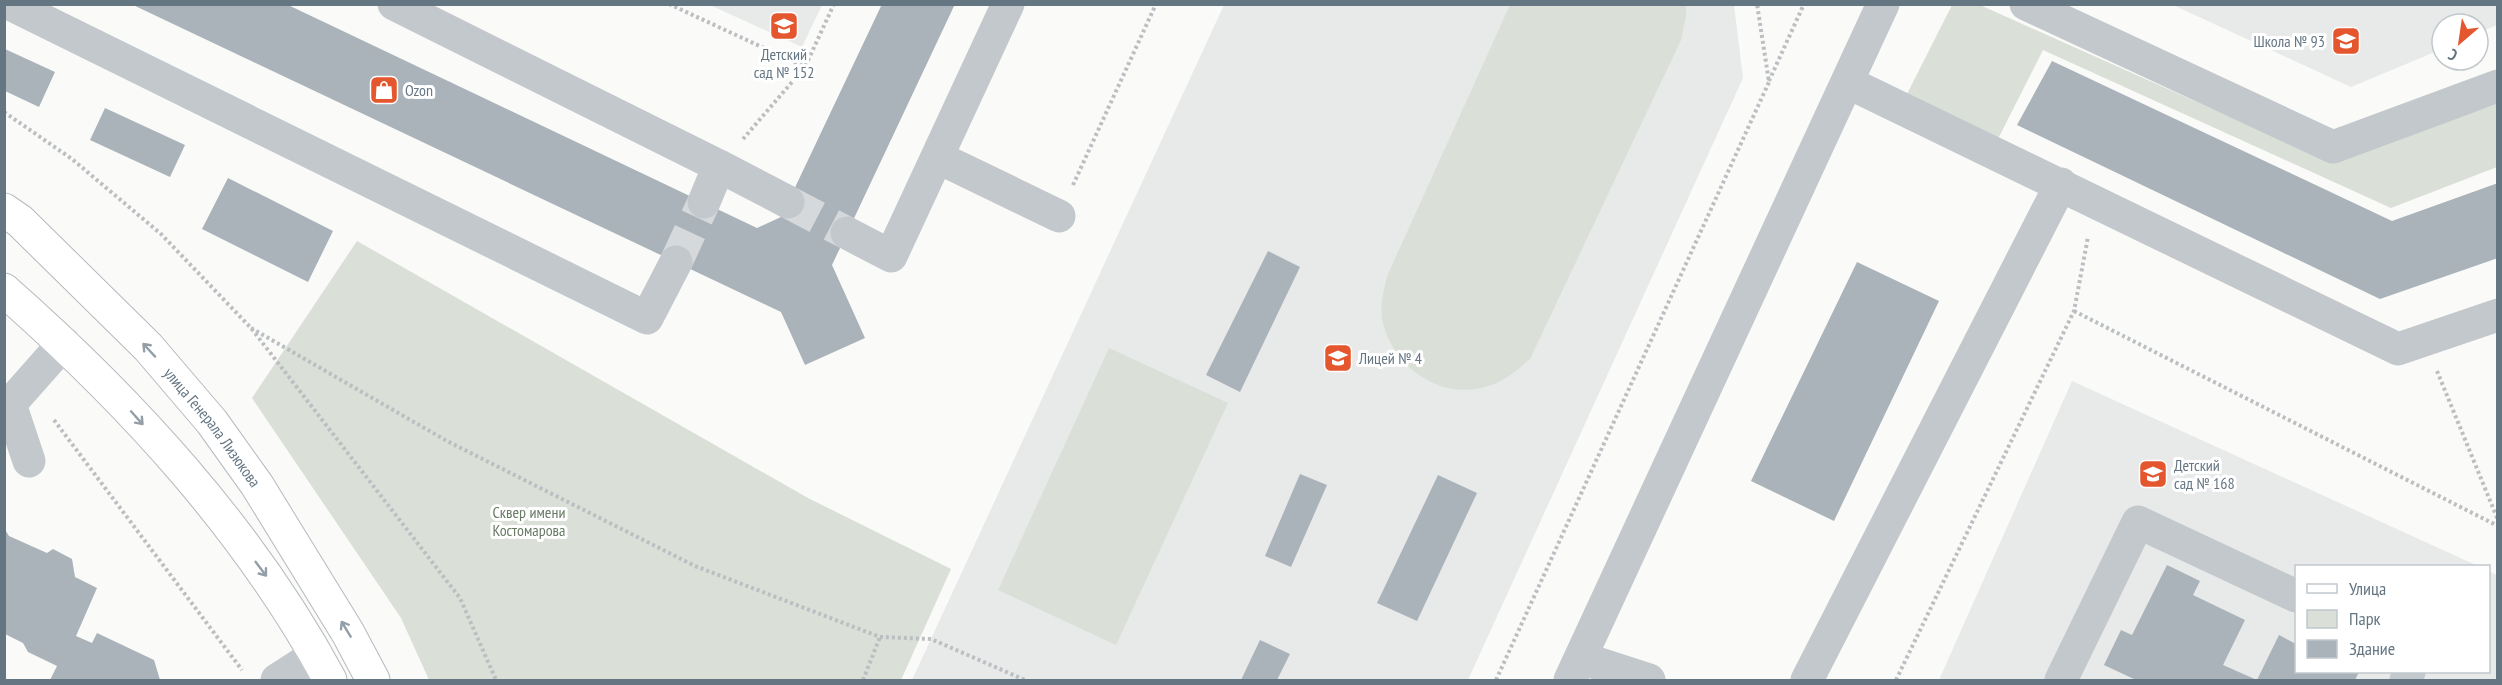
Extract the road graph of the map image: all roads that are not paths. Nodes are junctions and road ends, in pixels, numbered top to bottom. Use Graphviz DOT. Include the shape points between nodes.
graph roads {
  1 [pos="10,4"];
  2 [pos="394,4"];
  3 [pos="1008,4"];
  4 [pos="1882,4"];
  5 [pos="2026,4"];
  6 [pos="1847,82"];
  7 [pos="2498,86"];
  8 [pos="937,157"];
  9 [pos="719,166"];
  10 [pos="2061,184"];
  11 [pos="704,202"];
  12 [pos="788,202"];
  13 [pos="4,210"];
  14 [pos="1059,216"];
  15 [pos="847,233"];
  16 [pos="676,262"];
  17 [pos="4,290"];
  18 [pos="2498,315"];
  19 [pos="64,343"];
  20 [pos="14,397"];
  21 [pos="29,462"];
  22 [pos="2295,596"];
  23 [pos="323,668"];
  24 [pos="1576,669"];
  25 [pos="277,681"];
  26 [pos="374,681"];
  27 [pos="1649,681"];
  28 [pos="1807,681"];
  29 [pos="2061,681"];
  1 -- 16 [label="street" via="647,318"];
  2 -- 9 [label="street"];
  3 -- 8 [label="street"];
  4 -- 6 [label="street"];
  5 -- 7 [label="street" via="2333,147"];
  6 -- 10 [label="street"];
  6 -- 24 [label="street"];
  8 -- 14 [label="street"];
  8 -- 15 [label="street" via="891,256"];
  9 -- 11 [label="street"];
  9 -- 12 [label="street"];
  10 -- 18 [label="street" via="2398,349"];
  10 -- 28 [label="street"];
  26 -- 13 [label="main road, улица Генерала Лизюкова, one-way" via="263,495 212,422 148,347 20,221"];
  17 -- 19 [label="main road"];
  19 -- 20 [label="street"];
  19 -- 23 [label="main road, one-way" via="203,491 273,585"];
  20 -- 21 [label="street"];
  22 -- 29 [label="street" via="2138,522"];
  23 -- 25 [label="street"];
  24 -- 27 [label="street"];
}
